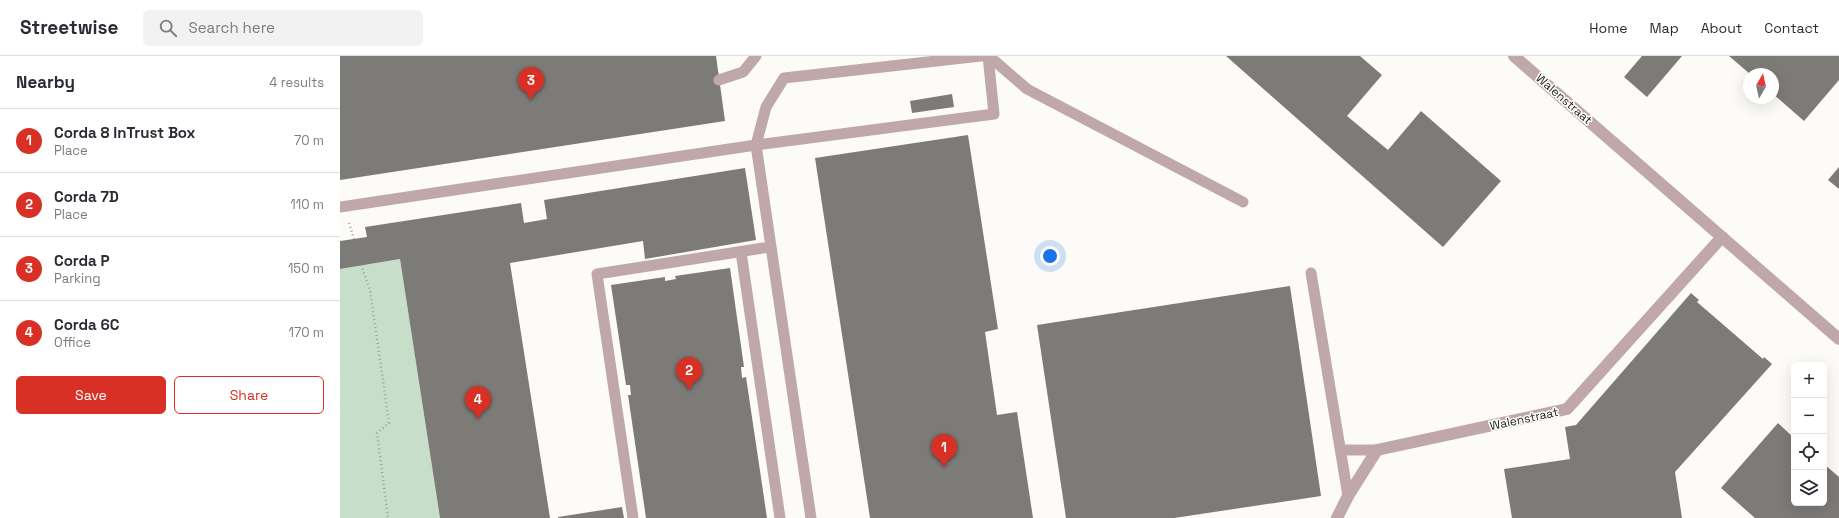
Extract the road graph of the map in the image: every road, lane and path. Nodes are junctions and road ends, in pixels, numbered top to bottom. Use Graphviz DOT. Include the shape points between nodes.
graph roads {
  1 [pos="756,56"];
  2 [pos="981,56"];
  3 [pos="988,56"];
  4 [pos="1514,56"];
  5 [pos="719,80"];
  6 [pos="756,145"];
  7 [pos="1243,202"];
  8 [pos="340,207"];
  9 [pos="1722,236"];
  10 [pos="770,247"];
  11 [pos="741,252"];
  12 [pos="361,265"];
  13 [pos="1311,273"];
  14 [pos="1839,339"];
  15 [pos="1341,450"];
  16 [pos="1377,450"];
  17 [pos="1348,496"];
  18 [pos="388,518"];
  19 [pos="633,518"];
  20 [pos="780,518"];
  21 [pos="811,518"];
  22 [pos="1337,518"];
  1 -- 5 [label="lane" via="743,72"];
  2 -- 6 [label="lane" via="784,78 766,107"];
  3 -- 6 [label="lane" via="994,114"];
  3 -- 7 [label="lane" via="1027,89"];
  4 -- 9 [label="street, Walenstraat"];
  6 -- 8 [label="lane"];
  6 -- 10 [label="lane"];
  9 -- 14 [label="street, Walenstraat"];
  9 -- 16 [label="street, Walenstraat" via="1567,410"];
  10 -- 11 [label="lane"];
  10 -- 21 [label="lane"];
  11 -- 19 [label="lane" via="597,274"];
  11 -- 20 [label="lane"];
  12 -- 18 [label="path" via="370,290 389,423 377,433"];
  13 -- 15 [label="lane"];
  15 -- 16 [label="lane"];
  15 -- 17 [label="lane"];
  16 -- 17 [label="street"];
  17 -- 22 [label="street"];
}
